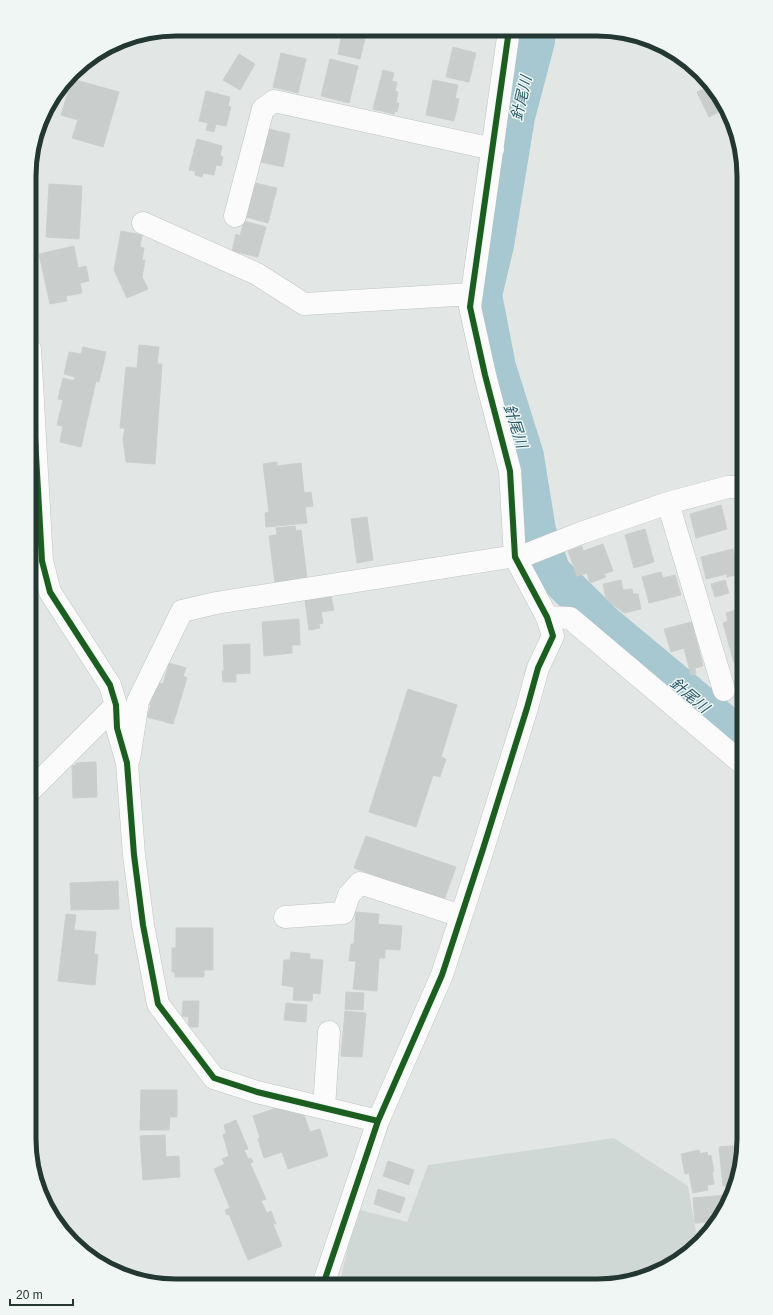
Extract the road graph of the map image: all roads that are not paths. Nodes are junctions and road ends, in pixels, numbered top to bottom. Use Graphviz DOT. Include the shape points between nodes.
graph roads {
  1 [pos="504,36"];
  2 [pos="493,149"];
  3 [pos="235,216"];
  4 [pos="143,223"];
  5 [pos="472,294"];
  6 [pos="36,455"];
  7 [pos="737,487"];
  8 [pos="668,503"];
  9 [pos="522,556"];
  10 [pos="547,617"];
  11 [pos="724,690"];
  12 [pos="116,705"];
  13 [pos="737,760"];
  14 [pos="127,766"];
  15 [pos="36,785"];
  16 [pos="461,916"];
  17 [pos="284,917"];
  18 [pos="329,1032"];
  19 [pos="324,1108"];
  20 [pos="378,1121"];
  21 [pos="325,1279"];
  1 -- 2 [label="street"];
  2 -- 3 [label="street" via="274,101 263,109"];
  2 -- 5 [label="street"];
  4 -- 5 [label="street" via="257,274 304,304"];
  5 -- 9 [label="street" via="470,307 510,471"];
  6 -- 12 [label="street" via="42,561 50,592 110,685"];
  7 -- 8 [label="street" via="728,487"];
  8 -- 9 [label="street"];
  8 -- 11 [label="street"];
  9 -- 10 [label="street"];
  9 -- 14 [label="street" via="216,603 182,611 138,701"];
  10 -- 13 [label="street" via="570,618"];
  10 -- 16 [label="street" via="552,636 538,668"];
  12 -- 14 [label="street" via="117,728"];
  12 -- 15 [label="street"];
  14 -- 19 [label="street" via="142,925 158,1004 214,1078 257,1092"];
  16 -- 17 [label="street" via="360,883 349,895 343,913"];
  16 -- 20 [label="street" via="442,975"];
  18 -- 19 [label="street"];
  19 -- 20 [label="street"];
  20 -- 21 [label="street"];
}
